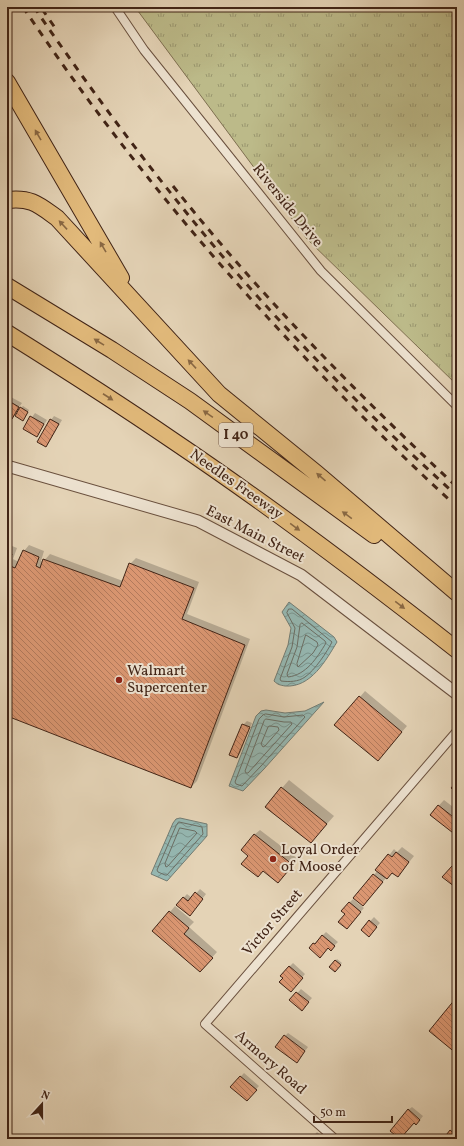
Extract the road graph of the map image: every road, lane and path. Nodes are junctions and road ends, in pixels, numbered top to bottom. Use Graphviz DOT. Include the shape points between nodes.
graph roads {
  1 [pos="115,7"];
  2 [pos="7,82"];
  3 [pos="7,200"];
  4 [pos="7,286"];
  5 [pos="137,305"];
  6 [pos="7,333"];
  7 [pos="7,340"];
  8 [pos="76,376"];
  9 [pos="457,406"];
  10 [pos="7,466"];
  11 [pos="457,593"];
  12 [pos="457,596"];
  13 [pos="457,650"];
  14 [pos="457,694"];
  15 [pos="457,730"];
  16 [pos="205,1024"];
  17 [pos="335,1139"];
  1 -- 9 [label="street, Riverside Drive" via="144,50 320,271"];
  5 -- 2 [label="highway, one-way"];
  5 -- 3 [label="highway, one-way" via="57,218 36,203 19,198"];
  12 -- 4 [label="highway, I 40, one-way" via="190,401"];
  11 -- 5 [label="highway, one-way" via="219,394"];
  6 -- 8 [label="highway, Needles Freeway / I 40"];
  7 -- 8 [label="highway"];
  8 -- 13 [label="highway, Needles Freeway / I 40, one-way" via="286,521"];
  10 -- 14 [label="street, East Main Street" via="198,521 301,574"];
  15 -- 16 [label="street, Victor Street"];
  16 -- 17 [label="street, Armory Road"];
}
